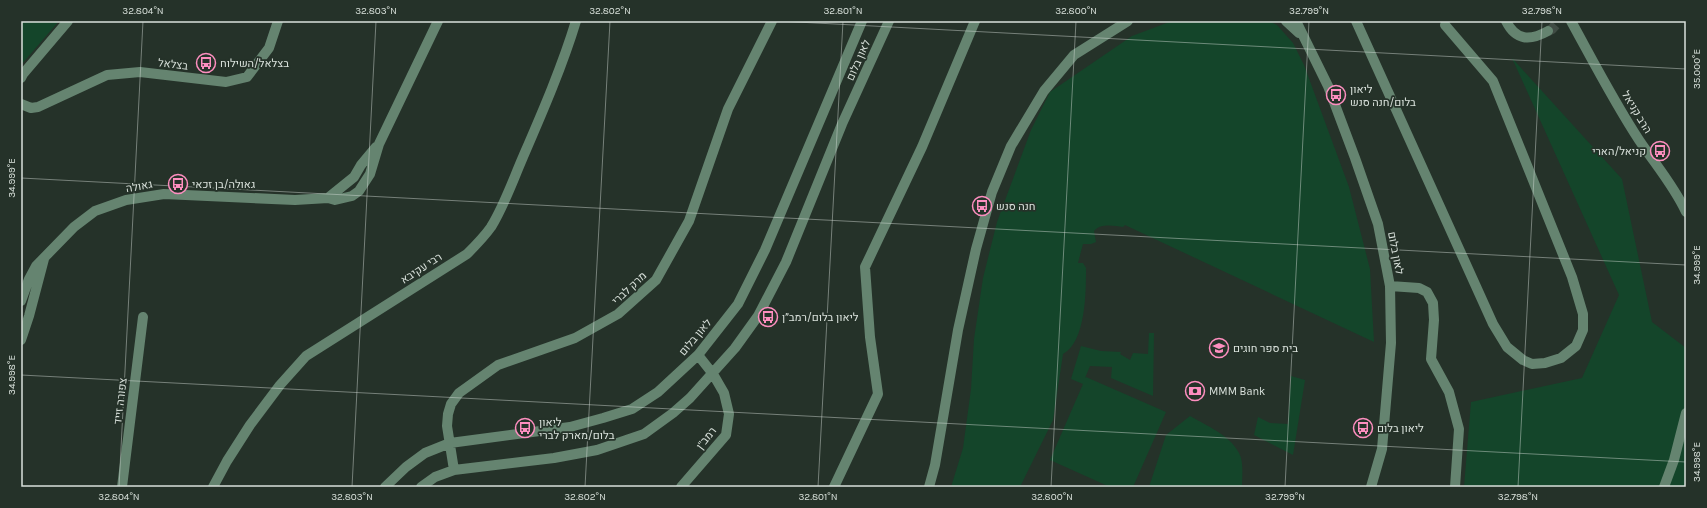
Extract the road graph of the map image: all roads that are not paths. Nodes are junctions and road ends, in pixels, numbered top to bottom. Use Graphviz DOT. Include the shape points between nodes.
graph roads {
  1 [pos="68,21"];
  2 [pos="278,21"];
  3 [pos="438,21"];
  4 [pos="576,21"];
  5 [pos="772,21"];
  6 [pos="862,21"];
  7 [pos="889,21"];
  8 [pos="975,21"];
  9 [pos="1128,21"];
  10 [pos="1286,21"];
  11 [pos="1296,21"];
  12 [pos="1356,21"];
  13 [pos="1506,21"];
  14 [pos="1571,21"];
  15 [pos="1445,25"];
  16 [pos="1548,31"];
  17 [pos="1303,37"];
  18 [pos="21,78"];
  19 [pos="21,104"];
  20 [pos="1686,212"];
  21 [pos="45,255"];
  22 [pos="1390,286"];
  23 [pos="21,300"];
  24 [pos="143,317"];
  25 [pos="21,340"];
  26 [pos="698,355"];
  27 [pos="713,374"];
  28 [pos="1686,413"];
  29 [pos="450,444"];
  30 [pos="454,470"];
  31 [pos="122,487"];
  32 [pos="213,487"];
  33 [pos="385,487"];
  34 [pos="421,487"];
  35 [pos="681,487"];
  36 [pos="834,487"];
  37 [pos="929,487"];
  38 [pos="1370,487"];
  39 [pos="1455,487"];
  40 [pos="1664,487"];
  1 -- 18 [label="street"];
  2 -- 19 [label="street, בצלאל" via="269,48 247,77 226,82 140,72 107,75 38,107 31,108"];
  3 -- 21 [label="street, גאולה" via="379,144 370,174 359,191 352,196 335,200 295,200 164,194 126,200 95,212 74,227"];
  4 -- 32 [label="street, רבי עקיבא" via="516,174 492,226 481,241 467,254 306,356 250,425"];
  5 -- 29 [label="street, מרק לברי" via="728,109 689,221 656,280 618,314 575,338 498,365 459,393 448,414"];
  6 -- 26 [label="street, לאון בלום" via="764,250 738,304"];
  7 -- 27 [label="street, לאון בלום" via="842,124 786,262 758,316"];
  8 -- 36 [label="street" via="922,147 865,267 870,337 878,394"];
  9 -- 37 [label="street" via="1074,55 1044,91 1011,146 992,192 976,249"];
  10 -- 17 [label="street, לאון בלום"];
  11 -- 17 [label="street, לאון בלום"];
  12 -- 15 [label="street" via="1493,324 1507,348 1522,360 1532,364 1561,358 1576,346 1583,330 1582,314 1572,277 1493,81"];
  13 -- 16 [label="street" via="1516,34 1526,38 1537,37"];
  14 -- 20 [label="street, הרב קניאל" via="1635,134 1680,198"];
  17 -- 22 [label="street, לאון בלום" via="1328,86 1355,158 1378,224"];
  21 -- 23 [label="street, גאולה" via="29,279"];
  21 -- 25 [label="street"];
  22 -- 38 [label="street, לאון בלום" via="1391,343 1382,449"];
  22 -- 39 [label="street" via="1419,288 1427,292 1433,303 1431,359 1448,392 1459,429"];
  24 -- 31 [label="street, צפורה זייד"];
  26 -- 27 [label="street, רמב\"ן"];
  26 -- 29 [label="street, לאון בלום" via="658,392 632,409 570,427"];
  27 -- 30 [label="street, לאון בלום" via="673,413 644,434 597,450"];
  27 -- 35 [label="street, רמב\"ן" via="724,393 729,414 726,435"];
  28 -- 40 [label="street"];
  29 -- 30 [label="street, מרק לברי"];
  29 -- 33 [label="street, לאון בלום" via="425,453"];
  30 -- 34 [label="street, לאון בלום" via="435,477"];
}
